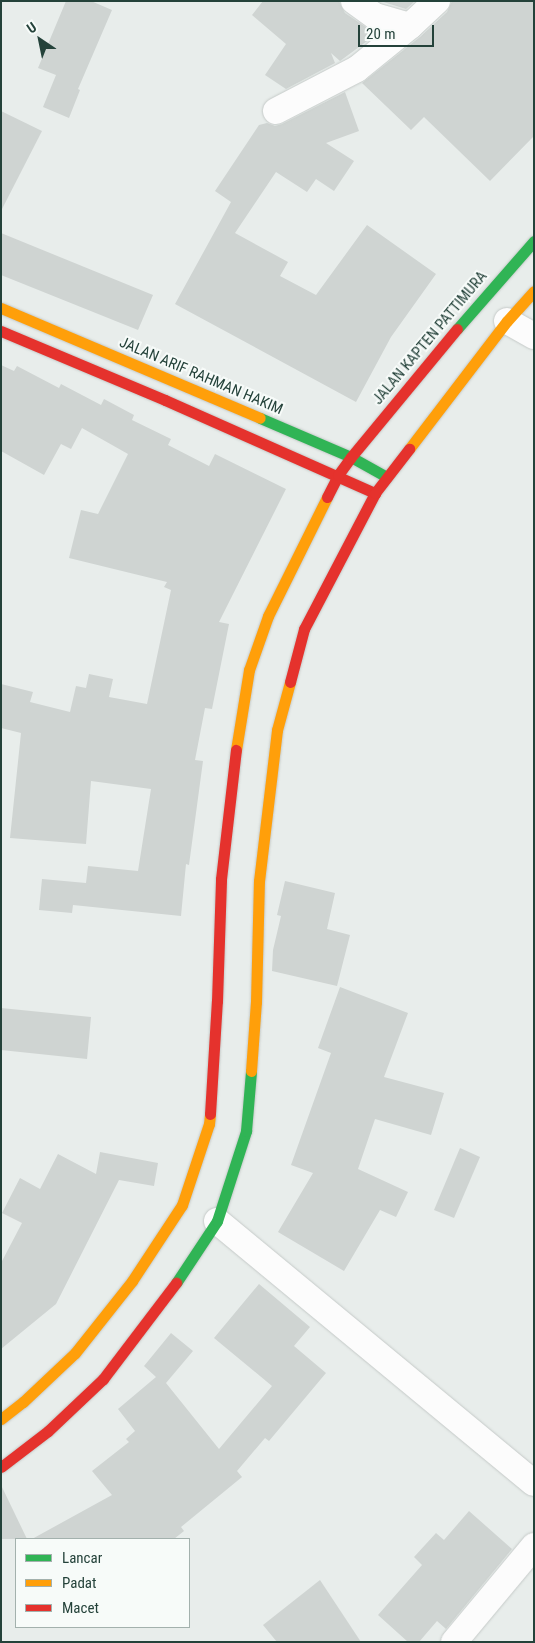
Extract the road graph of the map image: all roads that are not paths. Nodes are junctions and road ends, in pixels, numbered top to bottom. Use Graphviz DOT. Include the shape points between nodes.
graph roads {
  1 [pos="354,1"];
  2 [pos="437,1"];
  3 [pos="410,26"];
  4 [pos="276,111"];
  5 [pos="534,241"];
  6 [pos="534,291"];
  7 [pos="1,308"];
  8 [pos="507,321"];
  9 [pos="1,332"];
  10 [pos="534,336"];
  11 [pos="351,457"];
  12 [pos="338,476"];
  13 [pos="386,477"];
  14 [pos="375,493"];
  15 [pos="217,1222"];
  16 [pos="1,1419"];
  17 [pos="1,1467"];
  18 [pos="534,1483"];
  19 [pos="534,1546"];
  20 [pos="454,1642"];
  1 -- 3 [label="street" via="375,16"];
  2 -- 3 [label="street"];
  3 -- 4 [label="street" via="357,69"];
  5 -- 11 [label="main road, JALAN KAPTEN PATTIMURA" via="418,372"];
  6 -- 8 [label="main road"];
  7 -- 11 [label="main road, JALAN ARIF RAHMAN HAKIM"];
  8 -- 10 [label="street"];
  8 -- 13 [label="main road"];
  9 -- 12 [label="main road"];
  11 -- 12 [label="main road, JALAN KAPTEN PATTIMURA"];
  11 -- 13 [label="main road, JALAN ARIF RAHMAN HAKIM"];
  12 -- 14 [label="main road"];
  12 -- 16 [label="main road, JALAN KAPTEN PATTIMURA" via="268,616 249,670 239,724 221,879 209,1124 182,1205 132,1281 75,1353"];
  13 -- 14 [label="main road"];
  14 -- 15 [label="main road" via="304,629 277,730 259,881 256,1002 246,1131"];
  15 -- 17 [label="main road" via="163,1303 103,1379 48,1431"];
  15 -- 18 [label="street"];
  19 -- 20 [label="street"];
}
